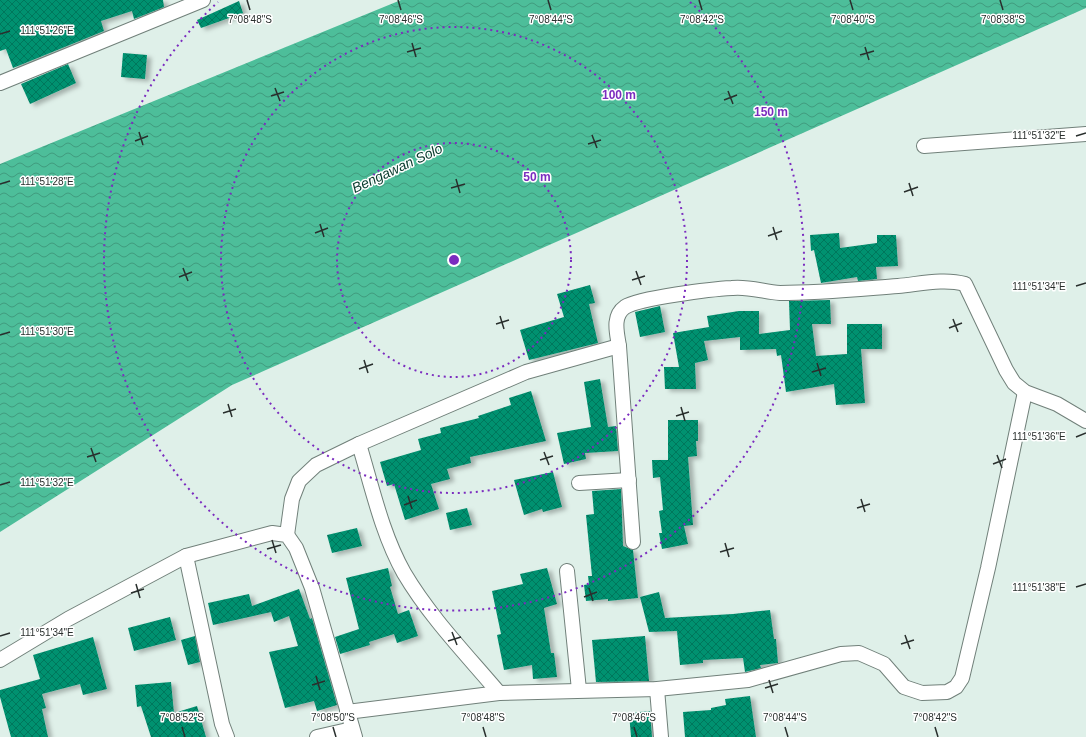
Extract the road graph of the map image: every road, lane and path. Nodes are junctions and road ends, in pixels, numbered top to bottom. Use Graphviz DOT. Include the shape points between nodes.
graph roads {
  1 [pos="203,0"];
  2 [pos="175,5"];
  3 [pos="0,83"];
  4 [pos="1086,134"];
  5 [pos="924,146"];
  6 [pos="619,346"];
  7 [pos="1025,392"];
  8 [pos="1086,421"];
  9 [pos="359,444"];
  10 [pos="629,480"];
  11 [pos="579,483"];
  12 [pos="286,535"];
  13 [pos="633,542"];
  14 [pos="186,556"];
  15 [pos="566,571"];
  16 [pos="0,660"];
  17 [pos="657,689"];
  18 [pos="579,690"];
  19 [pos="499,693"];
  20 [pos="348,712"];
  21 [pos="354,733"];
  22 [pos="227,737"];
  23 [pos="317,737"];
  24 [pos="662,737"];
  1 -- 2 [label="street"];
  2 -- 3 [label="street"];
  4 -- 5 [label="street"];
  6 -- 7 [label="street" via="616,323 619,313 626,306 651,300 734,287 780,292 956,281 965,284 1006,370 1014,383"];
  6 -- 9 [label="street" via="526,372"];
  6 -- 10 [label="street"];
  7 -- 8 [label="street" via="1057,404"];
  7 -- 17 [label="street" via="988,568 962,678 956,687 947,692 934,694 904,687 884,664 859,653 840,654 748,680"];
  9 -- 12 [label="street" via="316,465 299,481 292,499"];
  9 -- 19 [label="street" via="388,538 404,572 431,614"];
  10 -- 11 [label="street"];
  10 -- 13 [label="street"];
  12 -- 14 [label="street" via="272,533"];
  12 -- 20 [label="street" via="296,548 308,577"];
  14 -- 16 [label="street" via="68,618"];
  14 -- 22 [label="street" via="222,724"];
  15 -- 18 [label="street"];
  17 -- 18 [label="street"];
  17 -- 24 [label="street"];
  18 -- 19 [label="street"];
  19 -- 20 [label="street"];
  20 -- 21 [label="street"];
  21 -- 23 [label="street"];
}
